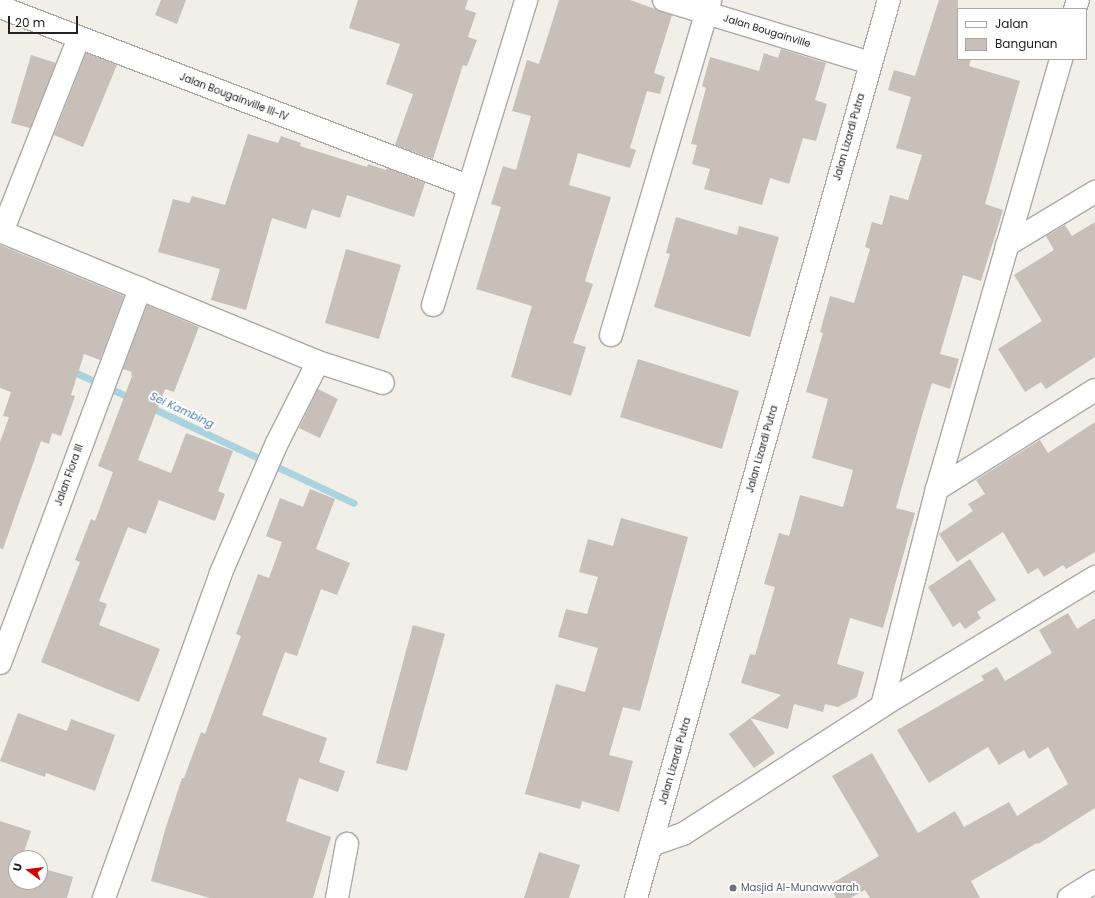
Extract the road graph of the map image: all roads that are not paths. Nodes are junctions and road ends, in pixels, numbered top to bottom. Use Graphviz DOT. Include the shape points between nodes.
graph roads {
  1 [pos="526,0"];
  2 [pos="664,0"];
  3 [pos="889,0"];
  4 [pos="709,6"];
  5 [pos="0,7"];
  6 [pos="78,38"];
  7 [pos="1061,60"];
  8 [pos="870,63"];
  9 [pos="468,186"];
  10 [pos="1095,192"];
  11 [pos="1,231"];
  12 [pos="1007,245"];
  13 [pos="140,288"];
  14 [pos="433,305"];
  15 [pos="611,335"];
  16 [pos="318,362"];
  17 [pos="383,383"];
  18 [pos="1095,390"];
  19 [pos="937,489"];
  20 [pos="1095,577"];
  21 [pos="0,663"];
  22 [pos="882,706"];
  23 [pos="347,844"];
  24 [pos="651,845"];
  25 [pos="1095,882"];
  26 [pos="104,898"];
  27 [pos="337,898"];
  28 [pos="636,898"];
  29 [pos="1069,898"];
  1 -- 9 [label="street"];
  2 -- 4 [label="street, Jalan Bougainville"];
  3 -- 8 [label="street, Jalan Lizardi Putra"];
  4 -- 8 [label="street, Jalan Bougainville"];
  4 -- 15 [label="street"];
  5 -- 6 [label="street, Jalan Bougainville III-IV"];
  6 -- 9 [label="street, Jalan Bougainville III-IV"];
  6 -- 11 [label="street"];
  7 -- 12 [label="street"];
  8 -- 24 [label="street, Jalan Lizardi Putra"];
  9 -- 14 [label="street"];
  10 -- 12 [label="street"];
  11 -- 13 [label="street"];
  12 -- 19 [label="street"];
  13 -- 16 [label="street"];
  13 -- 21 [label="street, Jalan Flora III"];
  16 -- 17 [label="street"];
  16 -- 26 [label="street" via="276,445 220,575"];
  18 -- 19 [label="street"];
  19 -- 22 [label="street"];
  20 -- 22 [label="street"];
  22 -- 24 [label="street" via="683,834"];
  23 -- 27 [label="street"];
  24 -- 28 [label="street, Jalan Lizardi Putra"];
  25 -- 29 [label="street"];
}
